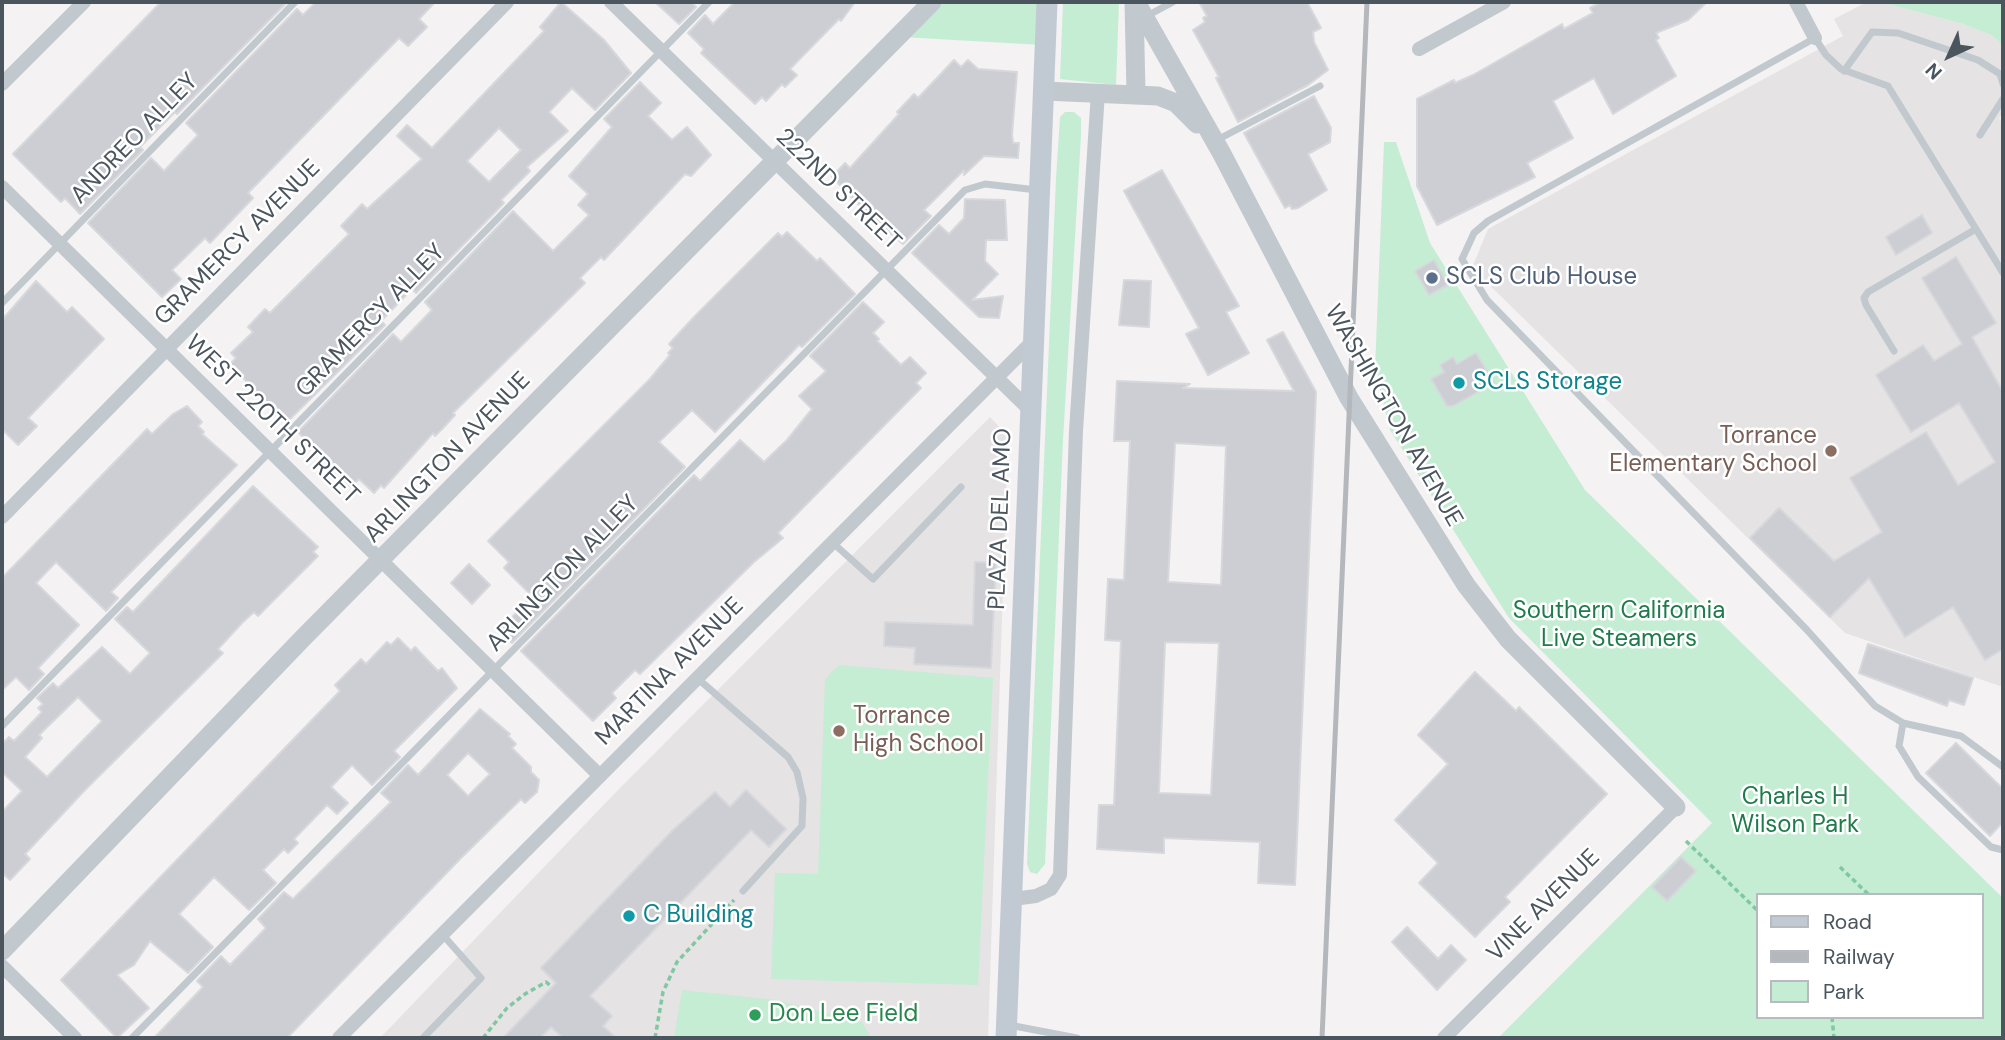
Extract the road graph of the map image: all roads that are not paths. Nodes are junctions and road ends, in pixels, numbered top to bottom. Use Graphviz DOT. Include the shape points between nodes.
graph roads {
  1 [pos="84,2"];
  2 [pos="295,2"];
  3 [pos="507,2"];
  4 [pos="611,2"];
  5 [pos="709,2"];
  6 [pos="1047,2"];
  7 [pos="1173,2"];
  8 [pos="1504,2"];
  9 [pos="1796,2"];
  10 [pos="922,6"];
  11 [pos="1138,7"];
  12 [pos="1815,38"];
  13 [pos="1419,49"];
  14 [pos="661,50"];
  15 [pos="1844,71"];
  16 [pos="2,84"];
  17 [pos="2003,84"];
  18 [pos="1320,86"];
  19 [pos="1044,91"];
  20 [pos="1098,92"];
  21 [pos="1136,93"];
  22 [pos="2003,99"];
  23 [pos="1980,135"];
  24 [pos="1218,148"];
  25 [pos="774,159"];
  26 [pos="2,187"];
  27 [pos="1040,190"];
  28 [pos="1976,229"];
  29 [pos="59,244"];
  30 [pos="886,269"];
  31 [pos="2003,273"];
  32 [pos="2,303"];
  33 [pos="1035,339"];
  34 [pos="166,349"];
  35 [pos="1894,351"];
  36 [pos="998,379"];
  37 [pos="1032,412"];
  38 [pos="271,451"];
  39 [pos="961,487"];
  40 [pos="2,517"];
  41 [pos="833,542"];
  42 [pos="383,560"];
  43 [pos="494,673"];
  44 [pos="697,678"];
  45 [pos="1903,723"];
  46 [pos="2,726"];
  47 [pos="2003,767"];
  48 [pos="598,775"];
  49 [pos="1676,807"];
  50 [pos="2003,850"];
  51 [pos="743,891"];
  52 [pos="1013,898"];
  53 [pos="442,934"];
  54 [pos="2,951"];
  55 [pos="2,966"];
  56 [pos="1006,1031"];
  57 [pos="343,1037"];
  58 [pos="75,1038"];
  59 [pos="132,1038"];
  60 [pos="423,1038"];
  61 [pos="1077,1038"];
  62 [pos="1444,1038"];
  1 -- 16 [label="street"];
  2 -- 29 [label="lane, ANDREO ALLEY"];
  3 -- 34 [label="street, GRAMERCY AVENUE"];
  4 -- 14 [label="street, 222ND STREET"];
  5 -- 14 [label="lane, GRAMERCY ALLEY"];
  6 -- 19 [label="main road, PLAZA DEL AMO"];
  7 -- 11 [label="lane"];
  8 -- 13 [label="street"];
  9 -- 12 [label="street"];
  10 -- 25 [label="street, ARLINGTON AVENUE"];
  11 -- 21 [label="street"];
  11 -- 24 [label="street, WASHINGTON AVENUE"];
  12 -- 15 [label="lane"];
  12 -- 45 [label="lane" via="1488,221 1474,233 1462,258 1487,300 1875,706"];
  14 -- 25 [label="street, 222ND STREET"];
  14 -- 38 [label="lane, GRAMERCY ALLEY"];
  15 -- 17 [label="lane" via="1872,32 1898,33 1963,55 2000,74"];
  15 -- 28 [label="lane" via="1888,86"];
  18 -- 24 [label="lane"];
  19 -- 20 [label="street"];
  19 -- 27 [label="main road, PLAZA DEL AMO"];
  20 -- 21 [label="street"];
  20 -- 52 [label="street" via="1076,431 1060,875 1051,889"];
  21 -- 24 [label="street" via="1176,103"];
  22 -- 23 [label="lane"];
  24 -- 49 [label="street, WASHINGTON AVENUE" via="1349,398 1466,585 1508,639"];
  25 -- 30 [label="street, 222ND STREET"];
  25 -- 42 [label="street, ARLINGTON AVENUE"];
  26 -- 29 [label="street, WEST 220TH STREET"];
  27 -- 30 [label="lane, ARLINGTON ALLEY" via="985,184 965,190"];
  27 -- 33 [label="main road, PLAZA DEL AMO"];
  28 -- 31 [label="lane"];
  28 -- 35 [label="lane" via="1868,292 1866,306"];
  29 -- 32 [label="lane, ANDREO ALLEY"];
  29 -- 34 [label="street, WEST 220TH STREET"];
  30 -- 36 [label="street, 222ND STREET"];
  30 -- 43 [label="lane, ARLINGTON ALLEY"];
  33 -- 36 [label="street, MARTINA AVENUE"];
  33 -- 37 [label="main road, PLAZA DEL AMO"];
  34 -- 38 [label="street, WEST 220TH STREET"];
  34 -- 40 [label="street, GRAMERCY AVENUE"];
  36 -- 37 [label="street, 222ND STREET"];
  36 -- 41 [label="street, MARTINA AVENUE"];
  37 -- 52 [label="main road, PLAZA DEL AMO"];
  38 -- 42 [label="street, WEST 220TH STREET"];
  38 -- 46 [label="lane, GRAMERCY ALLEY"];
  39 -- 41 [label="lane" via="873,579"];
  41 -- 44 [label="street, MARTINA AVENUE"];
  42 -- 43 [label="street, WEST 220TH STREET"];
  42 -- 54 [label="street, ARLINGTON AVENUE"];
  43 -- 48 [label="street, WEST 220TH STREET"];
  43 -- 59 [label="lane, ARLINGTON ALLEY"];
  44 -- 48 [label="street, MARTINA AVENUE"];
  44 -- 51 [label="lane" via="788,757 803,798 802,826"];
  45 -- 47 [label="lane" via="1961,736"];
  45 -- 50 [label="lane" via="1899,746 1918,777 1991,847"];
  48 -- 53 [label="street, MARTINA AVENUE"];
  49 -- 62 [label="street, VINE AVENUE"];
  52 -- 56 [label="main road, PLAZA DEL AMO"];
  53 -- 57 [label="street, MARTINA AVENUE"];
  53 -- 60 [label="lane" via="481,978"];
  55 -- 58 [label="street"];
  56 -- 61 [label="lane"];
}
